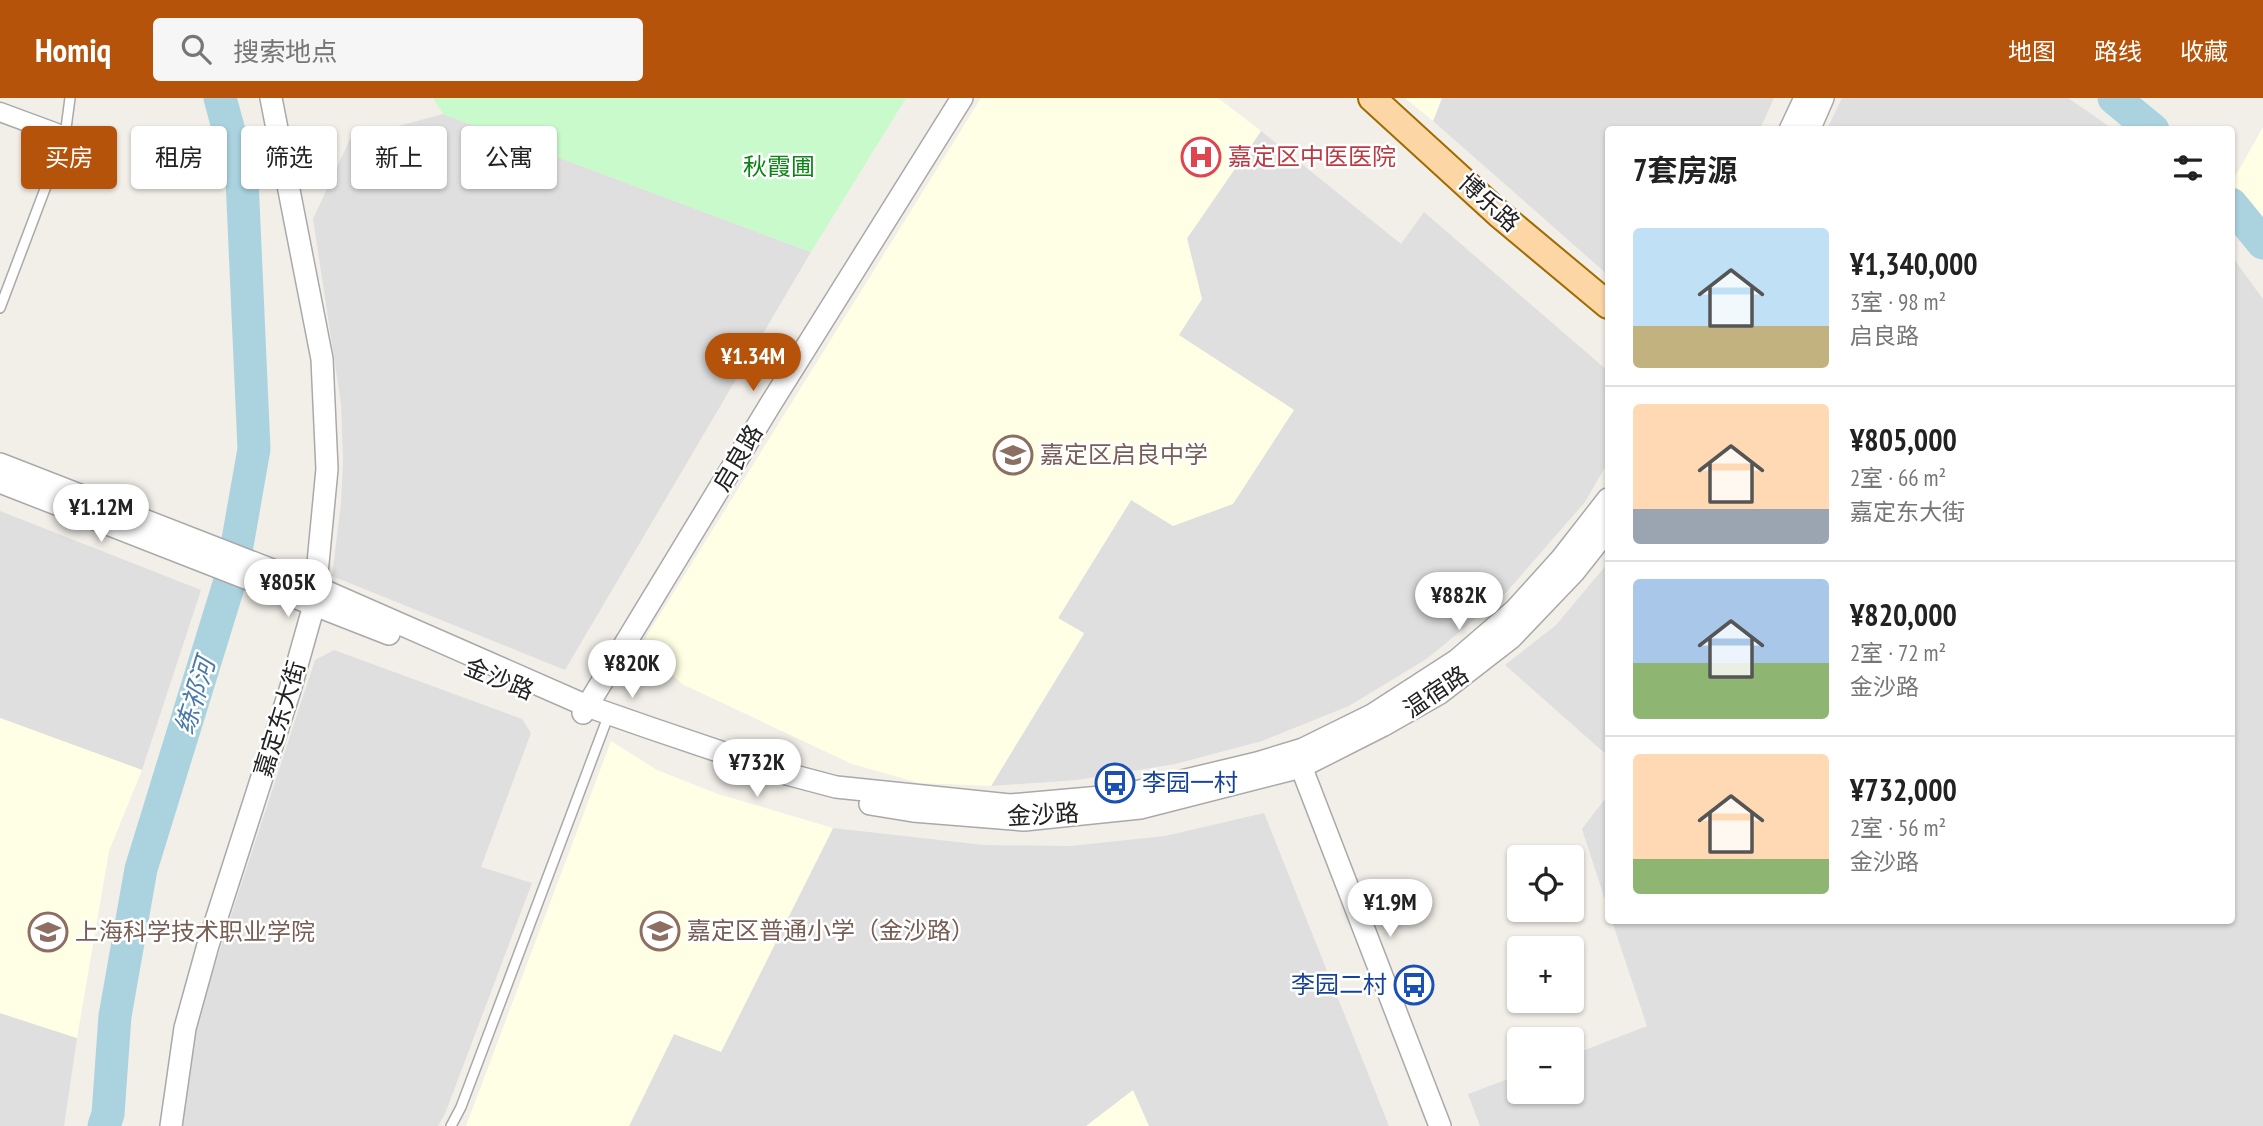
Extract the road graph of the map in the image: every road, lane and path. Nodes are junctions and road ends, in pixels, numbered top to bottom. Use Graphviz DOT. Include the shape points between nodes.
graph roads {
  1 [pos="70,98"];
  2 [pos="271,98"];
  3 [pos="962,98"];
  4 [pos="1372,98"];
  5 [pos="1804,98"];
  6 [pos="1823,98"];
  7 [pos="0,112"];
  8 [pos="38,126"];
  9 [pos="66,126"];
  10 [pos="1792,126"];
  11 [pos="1810,126"];
  12 [pos="45,189"];
  13 [pos="1605,302"];
  14 [pos="0,308"];
  15 [pos="0,464"];
  16 [pos="0,482"];
  17 [pos="1605,503"];
  18 [pos="1605,533"];
  19 [pos="315,596"];
  20 [pos="585,710"];
  21 [pos="606,722"];
  22 [pos="1298,759"];
  23 [pos="171,1126"];
  24 [pos="451,1126"];
  25 [pos="1440,1126"];
  1 -- 9 [label="lane"];
  2 -- 19 [label="street, 嘉定东大街" via="322,359 327,469"];
  3 -- 20 [label="street, 启良路"];
  4 -- 13 [label="main road, 博乐路"];
  5 -- 10 [label="street"];
  6 -- 11 [label="street"];
  7 -- 8 [label="street"];
  12 -- 14 [label="lane"];
  15 -- 19 [label="street"];
  16 -- 19 [label="street, 金沙路" via="243,577"];
  17 -- 22 [label="street" via="1515,610 1457,660"];
  18 -- 22 [label="street, 温宿路" via="1511,638 1440,693 1382,726"];
  19 -- 20 [label="street, 金沙路"];
  19 -- 23 [label="street, 嘉定东大街" via="191,1004"];
  20 -- 21 [label="street, 金沙路"];
  20 -- 22 [label="street" via="836,787 1010,805 1123,795 1257,763"];
  21 -- 22 [label="street, 金沙路" via="806,793 913,811 1024,820 1140,808"];
  21 -- 24 [label="lane"];
  22 -- 25 [label="street"];
}
